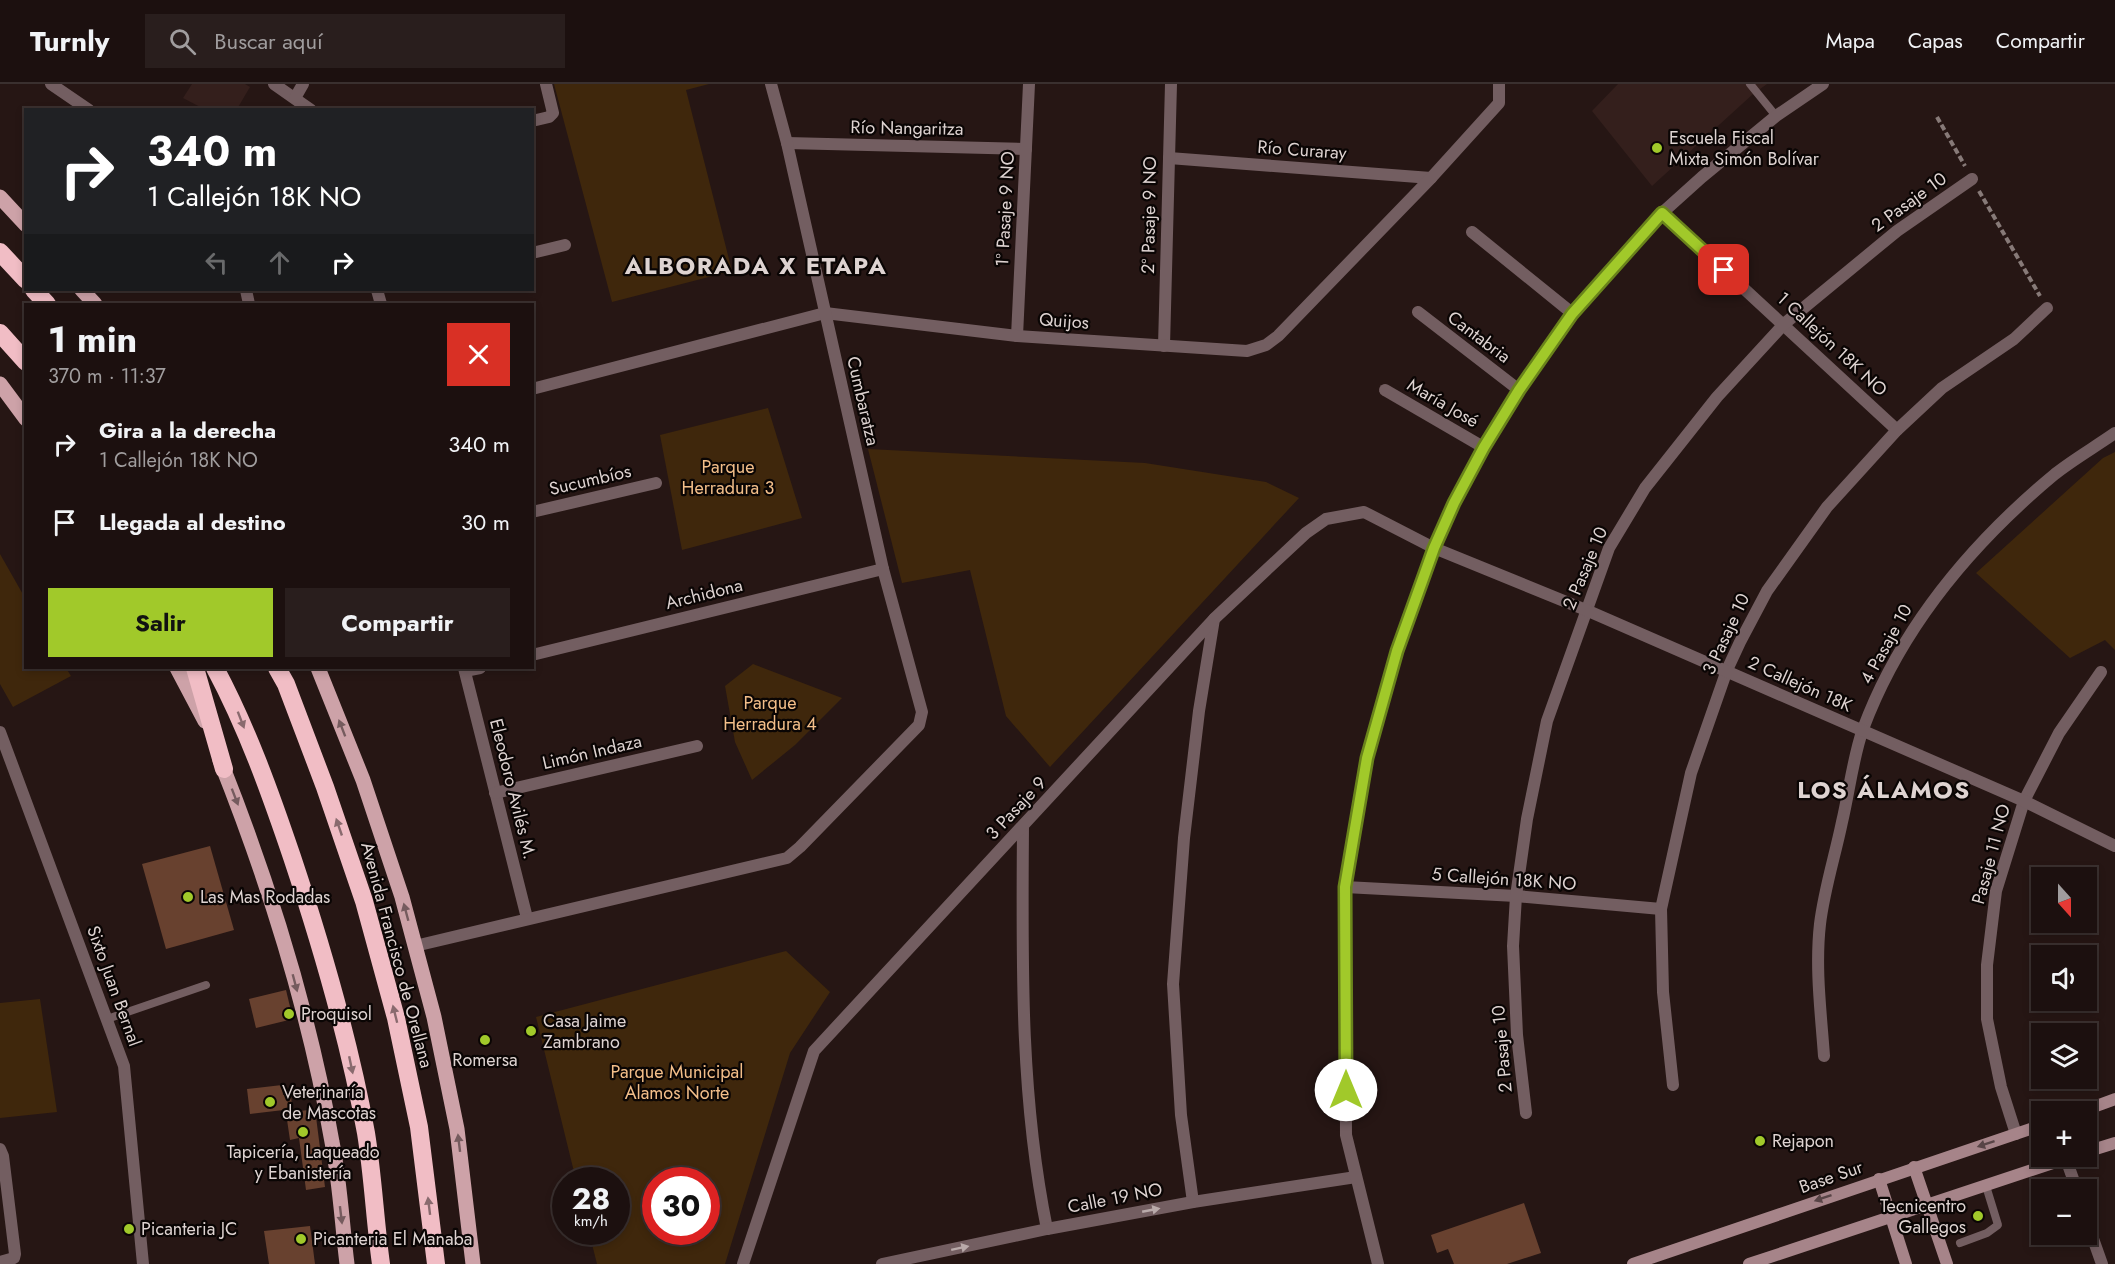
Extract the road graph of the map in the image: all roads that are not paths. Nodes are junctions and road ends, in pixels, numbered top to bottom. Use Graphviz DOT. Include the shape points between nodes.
graph roads {
  1 [pos="51,84"];
  2 [pos="274,84"];
  3 [pos="303,84"];
  4 [pos="546,84"];
  5 [pos="771,84"];
  6 [pos="1029,84"];
  7 [pos="1171,84"];
  8 [pos="1499,84"];
  9 [pos="1750,84"];
  10 [pos="1823,84"];
  11 [pos="295,98"];
  12 [pos="86,108"];
  13 [pos="308,108"];
  14 [pos="1776,116"];
  15 [pos="534,120"];
  16 [pos="787,143"];
  17 [pos="1026,149"];
  18 [pos="1169,158"];
  19 [pos="1431,178"];
  20 [pos="1972,179"];
  21 [pos="0,197"];
  22 [pos="1662,213"];
  23 [pos="24,223"];
  24 [pos="1472,232"];
  25 [pos="566,245"];
  26 [pos="0,252"];
  27 [pos="534,253"];
  28 [pos="24,278"];
  29 [pos="35,291"];
  30 [pos="83,291"];
  31 [pos="46,303"];
  32 [pos="95,303"];
  33 [pos="2047,308"];
  34 [pos="1418,312"];
  35 [pos="825,313"];
  36 [pos="1572,314"];
  37 [pos="1784,324"];
  38 [pos="0,333"];
  39 [pos="1017,336"];
  40 [pos="1164,346"];
  41 [pos="24,360"];
  42 [pos="0,384"];
  43 [pos="534,388"];
  44 [pos="1385,390"];
  45 [pos="1519,390"];
  46 [pos="24,416"];
  47 [pos="1897,430"];
  48 [pos="2115,433"];
  49 [pos="1484,447"];
  50 [pos="656,483"];
  51 [pos="534,512"];
  52 [pos="1434,548"];
  53 [pos="883,569"];
  54 [pos="1586,610"];
  55 [pos="1214,619"];
  56 [pos="534,655"];
  57 [pos="178,669"];
  58 [pos="195,669"];
  59 [pos="216,669"];
  60 [pos="278,669"];
  61 [pos="318,669"];
  62 [pos="465,669"];
  63 [pos="1727,670"];
  64 [pos="2101,672"];
  65 [pos="1862,731"];
  66 [pos="0,732"];
  67 [pos="697,746"];
  68 [pos="224,769"];
  69 [pos="495,793"];
  70 [pos="2024,801"];
  71 [pos="1023,827"];
  72 [pos="2115,846"];
  73 [pos="1345,887"];
  74 [pos="1516,896"];
  75 [pos="1661,909"];
  76 [pos="527,918"];
  77 [pos="415,946"];
  78 [pos="206,986"];
  79 [pos="107,1019"];
  80 [pos="1824,1056"];
  81 [pos="1673,1085"];
  82 [pos="2115,1099"];
  83 [pos="2097,1106"];
  84 [pos="1526,1113"];
  85 [pos="2031,1129"];
  86 [pos="2016,1134"];
  87 [pos="2115,1143"];
  88 [pos="2097,1149"];
  89 [pos="1,1150"];
  90 [pos="1914,1167"];
  91 [pos="2043,1167"];
  92 [pos="1356,1177"];
  93 [pos="1879,1179"];
  94 [pos="1986,1186"];
  95 [pos="1193,1202"];
  96 [pos="1927,1205"];
  97 [pos="1891,1218"];
  98 [pos="1047,1229"];
  99 [pos="1960,1243"];
  100 [pos="2095,1245"];
  101 [pos="0,1262"];
  102 [pos="143,1264"];
  103 [pos="347,1264"];
  104 [pos="381,1264"];
  105 [pos="436,1264"];
  106 [pos="473,1264"];
  107 [pos="743,1264"];
  108 [pos="882,1264"];
  109 [pos="1378,1264"];
  110 [pos="1633,1264"];
  111 [pos="1749,1264"];
  112 [pos="1906,1264"];
  113 [pos="1947,1264"];
  114 [pos="2102,1264"];
  1 -- 12 [label="street"];
  2 -- 11 [label="street"];
  3 -- 11 [label="street"];
  4 -- 15 [label="street" via="552,113"];
  5 -- 16 [label="street, Cumbaratza"];
  6 -- 17 [label="street, 1º Pasaje 9 NO"];
  7 -- 18 [label="street, 2º Pasaje 9 NO"];
  8 -- 19 [label="street, Quijos" via="1499,103"];
  9 -- 14 [label="lane"];
  10 -- 14 [label="street"];
  11 -- 13 [label="street"];
  14 -- 22 [label="street"];
  16 -- 17 [label="street, Río Nangaritza"];
  16 -- 35 [label="street, Cumbaratza"];
  17 -- 39 [label="street, 1º Pasaje 9 NO"];
  18 -- 19 [label="street, Río Curaray"];
  18 -- 40 [label="street, 2º Pasaje 9 NO"];
  19 -- 40 [label="street, Quijos" via="1266,345 1247,351"];
  20 -- 37 [label="street, 2 Pasaje 10" via="1896,231"];
  21 -- 23 [label="main road"];
  22 -- 36 [label="street"];
  22 -- 37 [label="street, 1 Callejón 18K NO"];
  24 -- 36 [label="street"];
  25 -- 27 [label="street"];
  26 -- 28 [label="highway"];
  29 -- 31 [label="highway"];
  30 -- 32 [label="main road"];
  33 -- 47 [label="street, 3 Pasaje 10" via="2014,339 1942,388"];
  34 -- 45 [label="street, Cantabria"];
  35 -- 39 [label="street, Quijos"];
  35 -- 43 [label="street, Quijos"];
  35 -- 53 [label="street, Cumbaratza"];
  36 -- 45 [label="street"];
  37 -- 47 [label="street, 1 Callejón 18K NO"];
  37 -- 54 [label="street, 2 Pasaje 10" via="1717,397 1645,489 1609,548"];
  38 -- 41 [label="highway"];
  39 -- 40 [label="street, Quijos"];
  42 -- 46 [label="main road"];
  44 -- 49 [label="street, María José"];
  45 -- 49 [label="street"];
  47 -- 63 [label="street, 3 Pasaje 10" via="1827,507 1767,591"];
  48 -- 65 [label="street, 4 Pasaje 10" via="2056,473 1957,569 1904,643"];
  49 -- 52 [label="street"];
  50 -- 51 [label="street, Sucumbíos"];
  52 -- 54 [label="street, 2 Callejón 18K"];
  52 -- 55 [label="street, 3 Pasaje 9" via="1364,512 1326,519"];
  52 -- 73 [label="street" via="1397,651 1367,758"];
  53 -- 56 [label="street, Archidona"];
  53 -- 76 [label="street, Cumbaratza" via="922,712 919,725 800,847 787,858"];
  54 -- 63 [label="street, 2 Callejón 18K"];
  54 -- 74 [label="street, 2 Pasaje 10" via="1546,721"];
  55 -- 71 [label="street, 3 Pasaje 9"];
  55 -- 95 [label="street" via="1184,838 1173,984 1181,1115"];
  57 -- 68 [label="main road" via="207,724"];
  58 -- 68 [label="highway"];
  59 -- 104 [label="highway, one-way" via="236,706 313,918 366,1134"];
  105 -- 60 [label="highway, Avenida Francisco de Orellana, one-way" via="419,1127 396,1018 333,807"];
  77 -- 61 [label="main road, Avenida Francisco de Orellana, one-way" via="363,780"];
  62 -- 69 [label="street, Eleodoro Avilés M."];
  63 -- 65 [label="street, 2 Callejón 18K"];
  63 -- 75 [label="street, 3 Pasaje 10" via="1691,773"];
  64 -- 70 [label="street, Pasaje 11 NO" via="2059,733"];
  65 -- 70 [label="street, 2 Callejón 18K"];
  65 -- 80 [label="street, 4 Pasaje 10" via="1820,924 1818,977"];
  66 -- 79 [label="street, Sixto Juan Bernal"];
  67 -- 69 [label="street, Limón Indaza"];
  68 -- 103 [label="main road, one-way" via="282,933 311,1042 333,1144"];
  69 -- 76 [label="street, Eleodoro Avilés M."];
  70 -- 72 [label="street, 2 Callejón 18K"];
  70 -- 86 [label="street, Pasaje 11 NO" via="1996,891 1987,965 1987,1019 2001,1087"];
  71 -- 98 [label="street" via="1024,1014 1030,1125"];
  71 -- 107 [label="street, 3 Pasaje 9" via="814,1051"];
  73 -- 74 [label="street, 5 Callejón 18K NO"];
  73 -- 92 [label="street" via="1346,1135"];
  74 -- 75 [label="street, 5 Callejón 18K NO"];
  74 -- 84 [label="street, 2 Pasaje 10" via="1513,946 1517,1035"];
  75 -- 81 [label="street, 3 Pasaje 10" via="1663,992"];
  76 -- 77 [label="street"];
  106 -- 77 [label="main road, Avenida Francisco de Orellana, one-way" via="457,1129"];
  78 -- 79 [label="lane"];
  79 -- 102 [label="street, Sixto Juan Bernal" via="124,1066"];
  82 -- 83 [label="street"];
  85 -- 86 [label="street, Base Sur"];
  86 -- 90 [label="street, Base Sur, one-way"];
  87 -- 88 [label="street"];
  89 -- 101 [label="street" via="15,1254 14,1258"];
  90 -- 93 [label="street, Base Sur"];
  90 -- 96 [label="street"];
  91 -- 94 [label="street"];
  92 -- 95 [label="street, Calle 19 NO"];
  92 -- 109 [label="street"];
  93 -- 97 [label="street"];
  93 -- 110 [label="street, Base Sur, one-way"];
  94 -- 96 [label="street"];
  94 -- 99 [label="lane" via="1998,1225"];
  98 -- 95 [label="street, Calle 19 NO, one-way"];
  96 -- 97 [label="street"];
  96 -- 113 [label="street"];
  97 -- 111 [label="street"];
  97 -- 112 [label="street"];
  108 -- 98 [label="street, Calle 19 NO, one-way"];
  100 -- 114 [label="street"];
}
